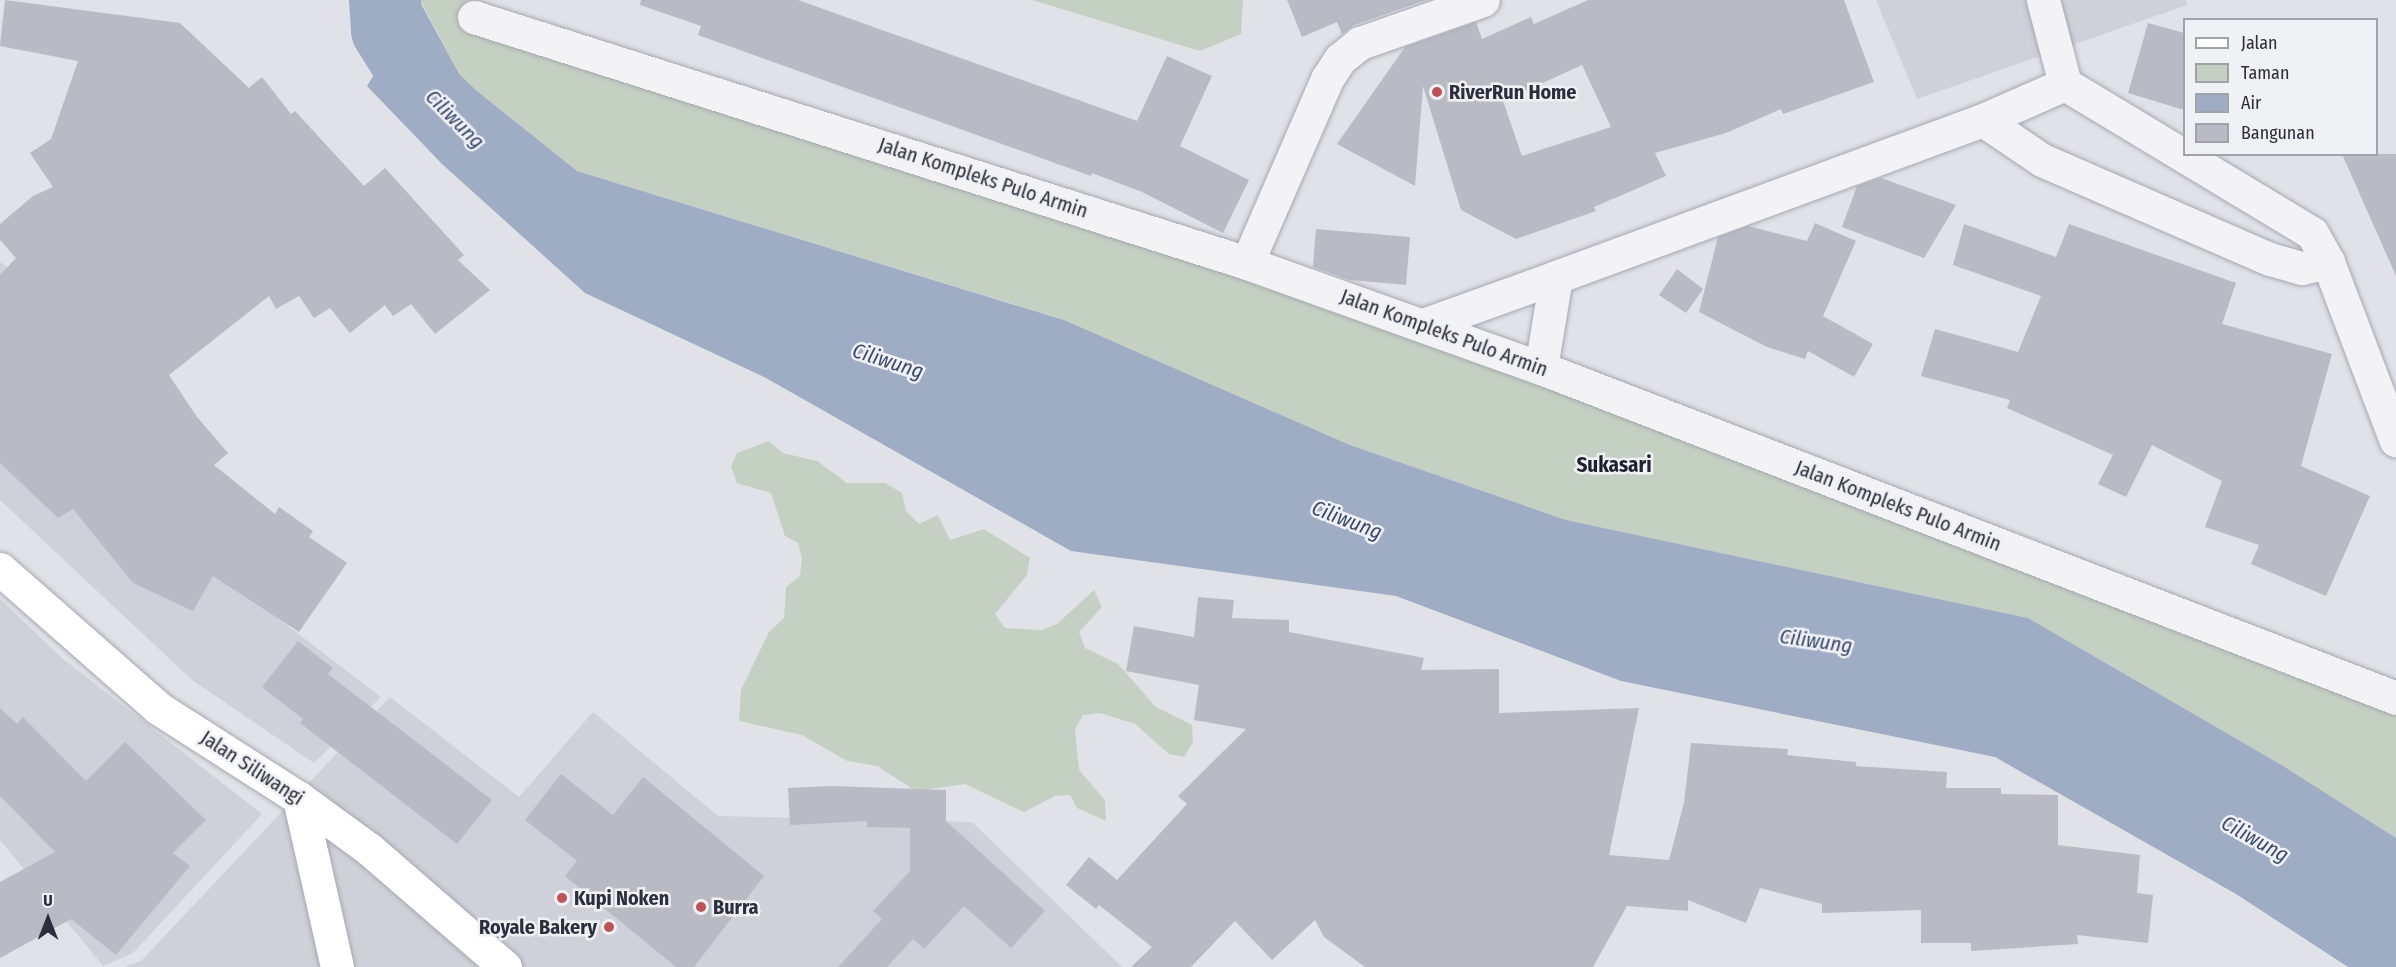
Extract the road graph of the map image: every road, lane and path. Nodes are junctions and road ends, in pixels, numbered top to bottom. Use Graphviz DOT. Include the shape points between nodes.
graph roads {
  1 [pos="1483,0"];
  2 [pos="2043,0"];
  3 [pos="474,17"];
  4 [pos="2065,84"];
  5 [pos="1983,120"];
  6 [pos="2183,155"];
  7 [pos="2185,156"];
  8 [pos="2328,262"];
  9 [pos="1247,263"];
  10 [pos="1556,277"];
  11 [pos="1423,325"];
  12 [pos="1541,368"];
  13 [pos="2396,441"];
  14 [pos="0,569"];
  15 [pos="2396,698"];
  16 [pos="300,798"];
  17 [pos="337,967"];
  18 [pos="505,967"];
  1 -- 9 [label="street" via="1360,43 1341,59 1327,79"];
  2 -- 4 [label="street"];
  3 -- 9 [label="street, Jalan Kompleks Pulo Armin"];
  4 -- 5 [label="street"];
  4 -- 6 [label="street"];
  5 -- 8 [label="street" via="2042,160 2270,259 2302,268"];
  5 -- 10 [label="street"];
  7 -- 8 [label="street" via="2312,233"];
  8 -- 13 [label="street"];
  9 -- 11 [label="street, Jalan Kompleks Pulo Armin"];
  10 -- 11 [label="street"];
  10 -- 12 [label="street"];
  11 -- 12 [label="street, Jalan Kompleks Pulo Armin"];
  12 -- 15 [label="street, Jalan Kompleks Pulo Armin"];
  14 -- 16 [label="main road, Jalan Siliwangi" via="158,708"];
  16 -- 17 [label="main road"];
  16 -- 18 [label="main road, Jalan Siliwangi" via="369,849"];
}
